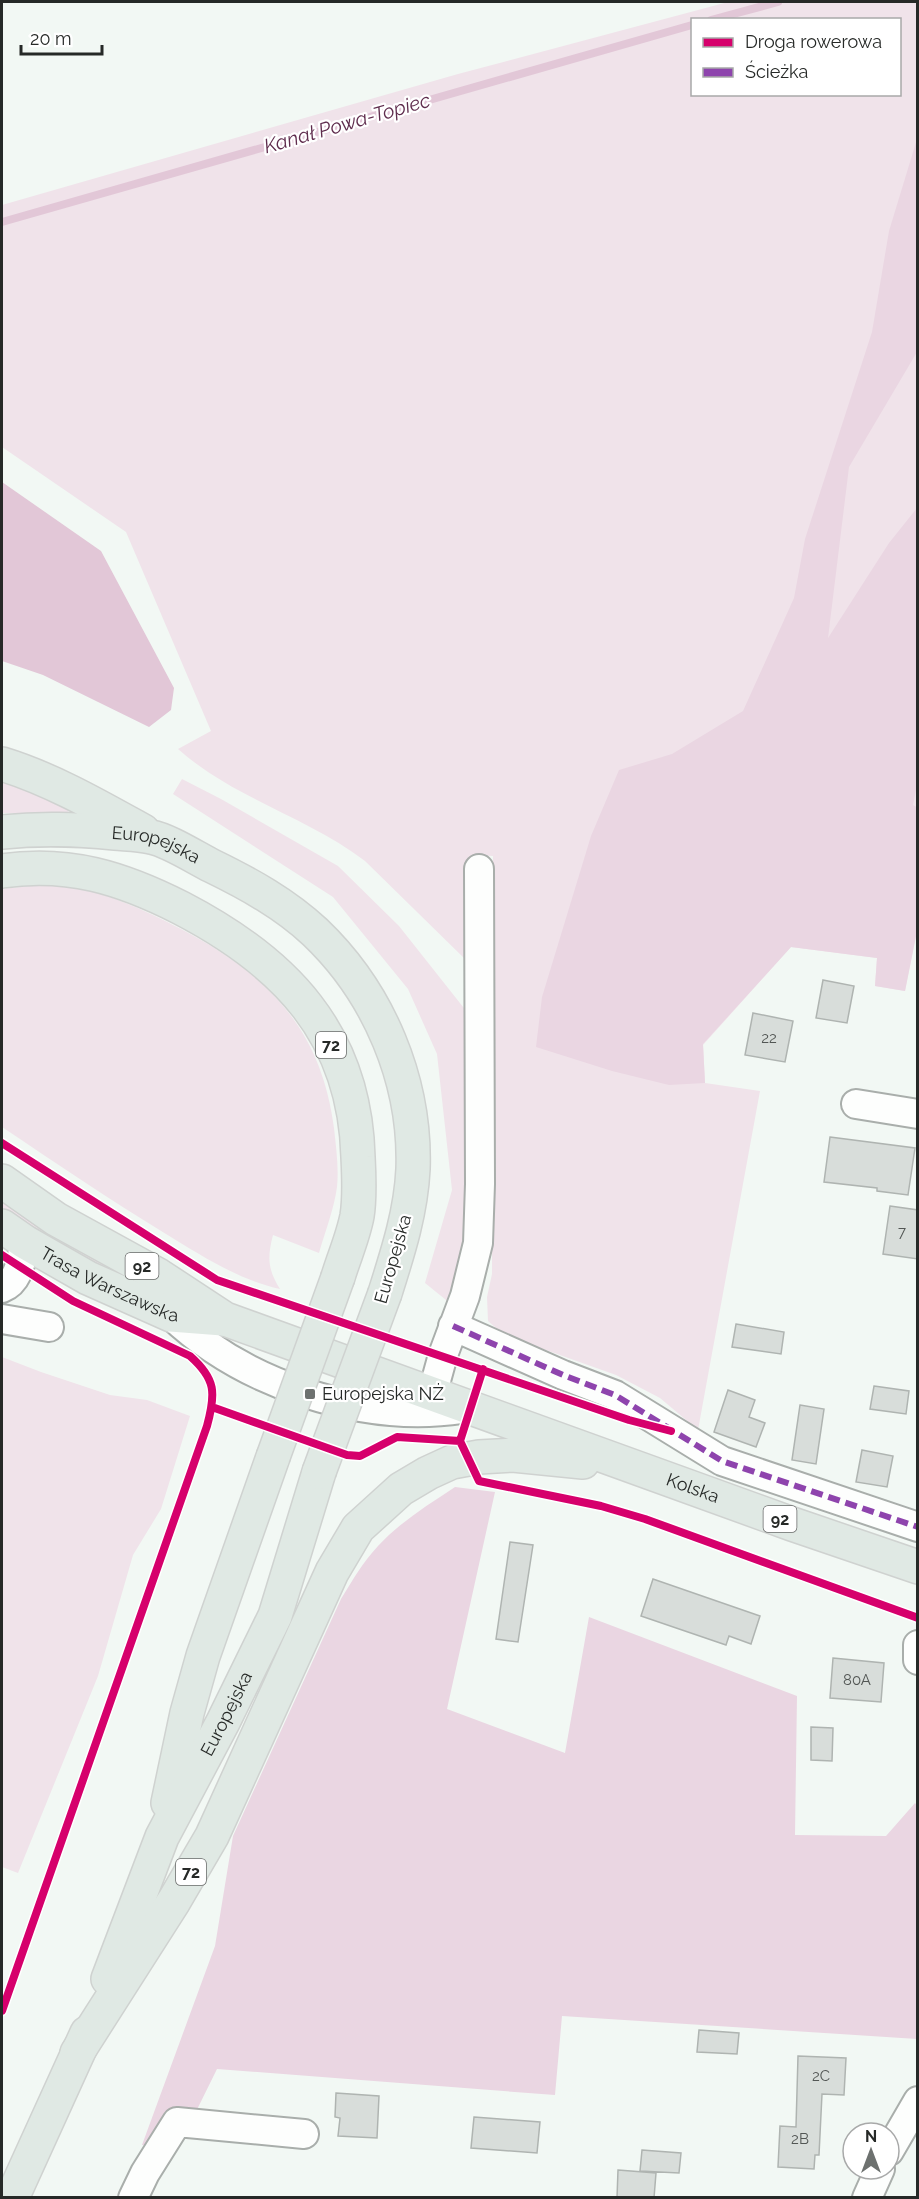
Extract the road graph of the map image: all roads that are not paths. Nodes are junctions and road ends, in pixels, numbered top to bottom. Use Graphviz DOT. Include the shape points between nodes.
graph roads {
  1 [pos="2,764"];
  2 [pos="2,832"];
  3 [pos="152,837"];
  4 [pos="479,869"];
  5 [pos="2,871"];
  6 [pos="856,1104"];
  7 [pos="918,1114"];
  8 [pos="2,1181"];
  9 [pos="13,1234"];
  10 [pos="2,1288"];
  11 [pos="171,1315"];
  12 [pos="2,1319"];
  13 [pos="225,1319"];
  14 [pos="453,1326"];
  15 [pos="49,1327"];
  16 [pos="432,1395"];
  17 [pos="468,1408"];
  18 [pos="644,1470"];
  19 [pos="918,1527"];
  20 [pos="918,1567"];
  21 [pos="918,1645"];
  22 [pos="918,1660"];
  23 [pos="162,1838"];
  24 [pos="77,2053"];
  25 [pos="918,2101"];
  26 [pos="901,2130"];
  27 [pos="304,2134"];
  28 [pos="875,2181"];
  29 [pos="12,2198"];
  30 [pos="133,2198"];
  31 [pos="867,2198"];
  1 -- 3 [label="main road" via="92,802"];
  2 -- 3 [label="main road, Europejska / 72" via="61,829"];
  3 -- 23 [label="main road, Europejska / 72, bridge" via="235,877 289,911 349,970 382,1023 402,1077 413,1169 403,1235 319,1472 275,1616"];
  4 -- 14 [label="street" via="478,1243"];
  5 -- 23 [label="main road, Europejska / 72, bridge" via="28,868 84,872 124,882 232,937 269,964 309,1006 346,1079 356,1124 357,1216 203,1656 187,1713"];
  6 -- 7 [label="street"];
  8 -- 13 [label="main road, Trasa Warszawska / 92" via="56,1219 158,1275"];
  9 -- 10 [label="street" via="20,1267 13,1281"];
  9 -- 11 [label="main road, Trasa Warszawska / 92" via="88,1278"];
  11 -- 13 [label="main road, Trasa Warszawska / 92"];
  11 -- 17 [label="street" via="194,1336 248,1368 310,1394 370,1408 433,1413"];
  12 -- 15 [label="street"];
  13 -- 16 [label="main road, Trasa Warszawska / 92"];
  14 -- 16 [label="street"];
  14 -- 19 [label="street" via="615,1395 722,1461"];
  16 -- 17 [label="main road, Trasa Warszawska / 92"];
  17 -- 18 [label="main road, Kolska / 92"];
  18 -- 20 [label="main road, Kolska / 92"];
  18 -- 24 [label="main road, 72" via="513,1455 452,1462 401,1489 358,1528 332,1572 212,1836"];
  21 -- 22 [label="street"];
  23 -- 24 [label="main road, Europejska / 72"];
  24 -- 29 [label="main road, Europejska / 72"];
  25 -- 26 [label="street"];
  27 -- 30 [label="street" via="177,2122"];
  28 -- 31 [label="street"];
}
